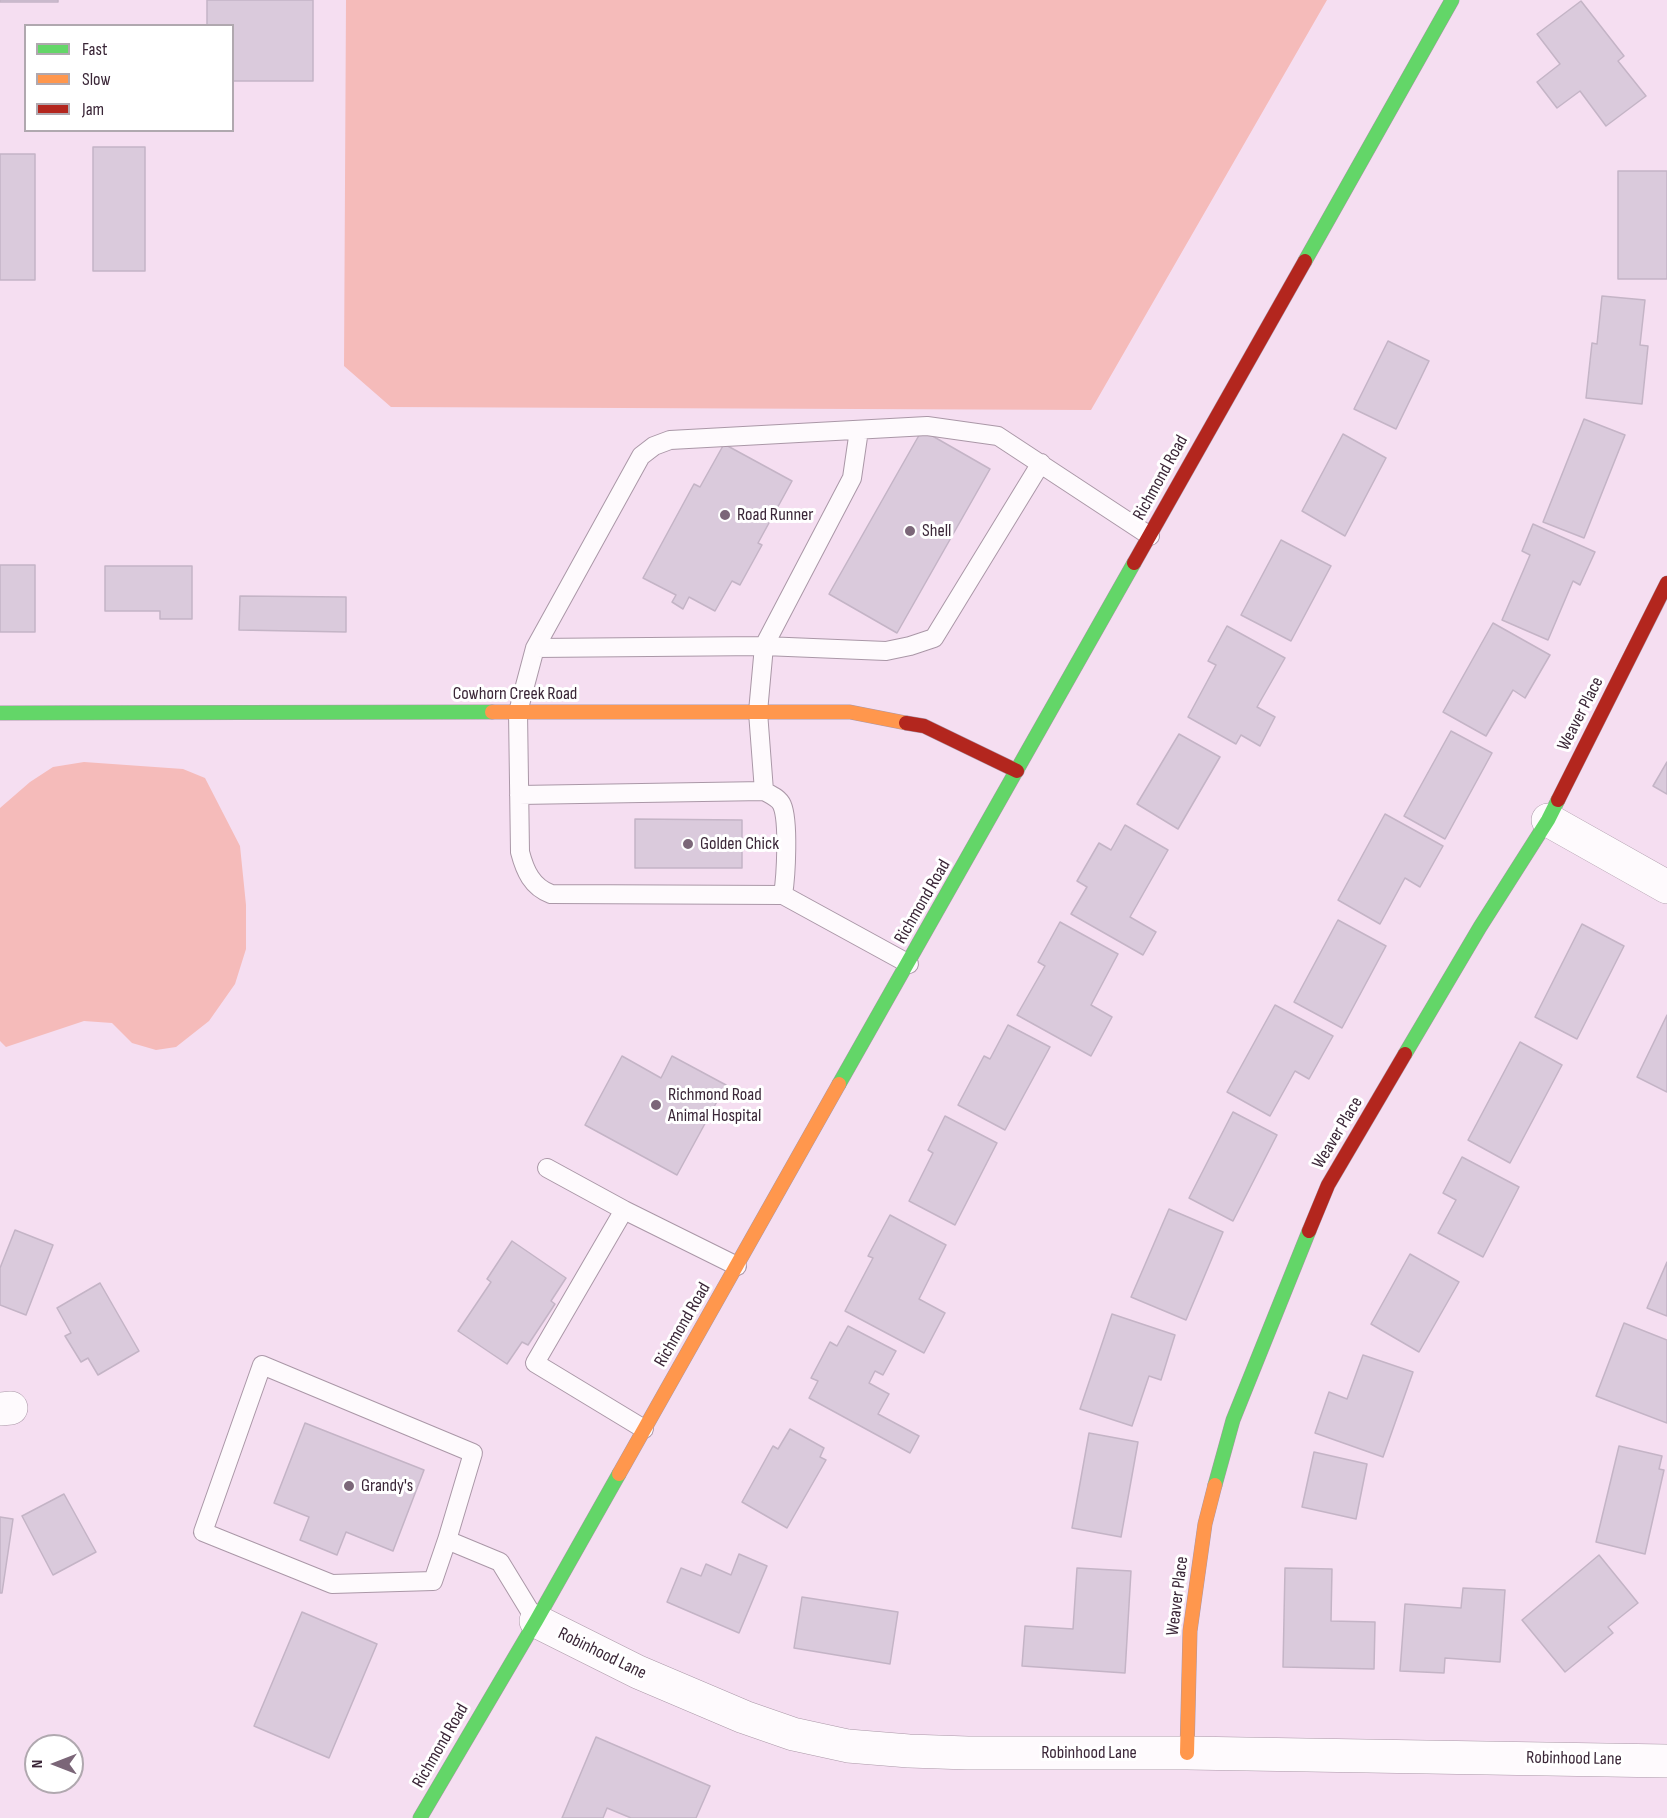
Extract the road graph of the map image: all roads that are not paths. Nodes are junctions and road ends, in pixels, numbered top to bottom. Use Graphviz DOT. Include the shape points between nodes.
graph roads {
  1 [pos="1452,0"];
  2 [pos="859,430"];
  3 [pos="1041,464"];
  4 [pos="1150,536"];
  5 [pos="1667,583"];
  6 [pos="765,646"];
  7 [pos="535,648"];
  8 [pos="518,712"];
  9 [pos="758,712"];
  10 [pos="0,713"];
  11 [pos="1017,771"];
  12 [pos="764,791"];
  13 [pos="519,795"];
  14 [pos="1548,820"];
  15 [pos="1667,887"];
  16 [pos="783,895"];
  17 [pos="909,964"];
  18 [pos="547,1168"];
  19 [pos="624,1209"];
  20 [pos="737,1266"];
  21 [pos="644,1430"];
  22 [pos="447,1540"];
  23 [pos="536,1621"];
  24 [pos="1187,1753"];
  25 [pos="1667,1761"];
  26 [pos="420,1818"];
  1 -- 4 [label="street, Richmond Road"];
  2 -- 3 [label="lane" via="927,426 998,436"];
  2 -- 6 [label="lane" via="852,478"];
  2 -- 7 [label="lane" via="670,440 654,446 641,456"];
  3 -- 4 [label="lane"];
  3 -- 6 [label="lane" via="934,638 886,651"];
  4 -- 11 [label="street, Richmond Road"];
  5 -- 14 [label="street, Weaver Place"];
  6 -- 7 [label="lane"];
  6 -- 9 [label="lane"];
  7 -- 8 [label="lane"];
  8 -- 9 [label="street, Cowhorn Creek Road"];
  8 -- 10 [label="street, Cowhorn Creek Road"];
  8 -- 13 [label="lane"];
  9 -- 11 [label="street, Cowhorn Creek Road" via="850,712 924,726"];
  9 -- 12 [label="lane"];
  11 -- 17 [label="street, Richmond Road"];
  12 -- 13 [label="lane"];
  12 -- 16 [label="lane" via="776,797 782,806 786,832"];
  13 -- 16 [label="lane" via="520,852 525,870 545,892"];
  14 -- 15 [label="street"];
  14 -- 24 [label="street, Weaver Place" via="1480,927 1328,1185 1233,1420 1205,1524 1190,1631"];
  16 -- 17 [label="lane"];
  17 -- 20 [label="street, Richmond Road"];
  18 -- 19 [label="lane"];
  19 -- 20 [label="lane"];
  19 -- 21 [label="lane" via="535,1363"];
  20 -- 21 [label="street, Richmond Road"];
  21 -- 23 [label="street, Richmond Road"];
  22 -- 22 [label="lane" via="433,1581 332,1584 203,1532 262,1365 473,1453"];
  22 -- 23 [label="lane" via="500,1562"];
  23 -- 24 [label="street, Robinhood Lane" via="638,1672 744,1717 793,1734 848,1746 909,1752"];
  23 -- 26 [label="street, Richmond Road"];
  24 -- 25 [label="street, Robinhood Lane"];
}
